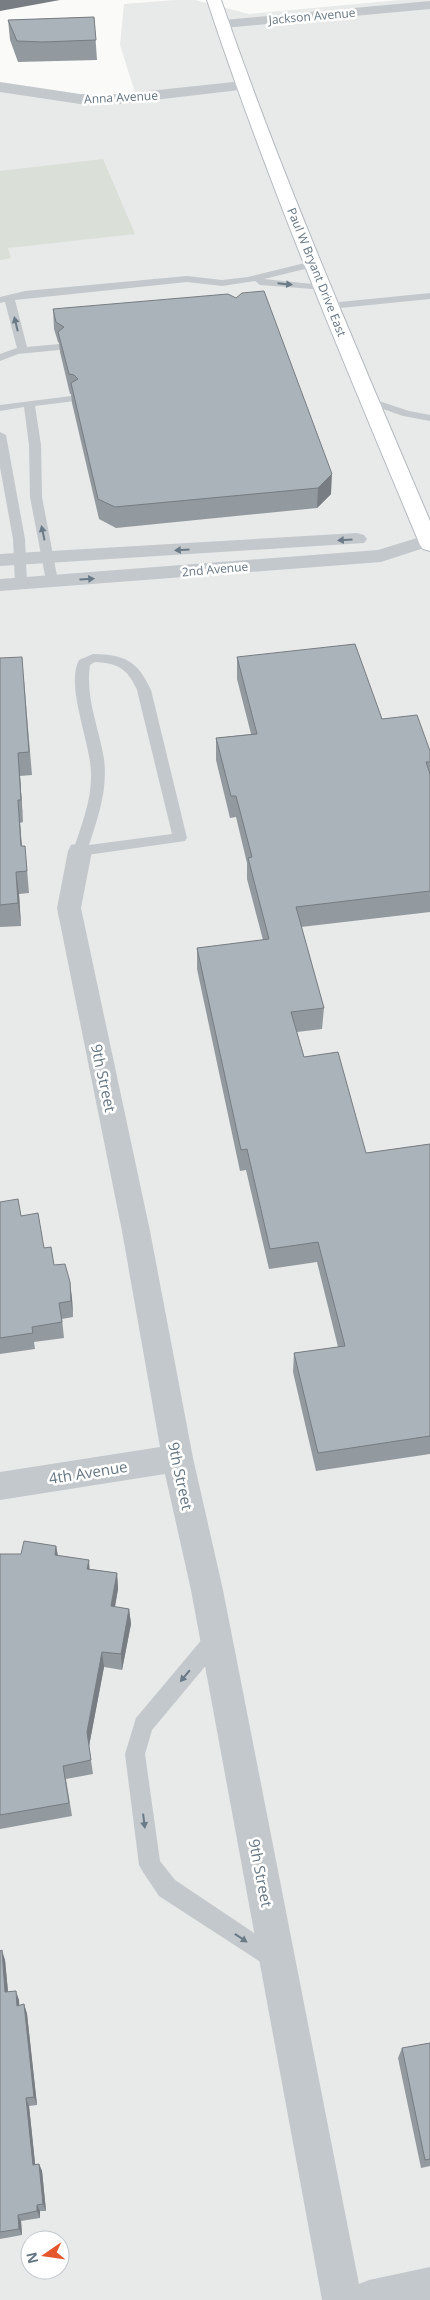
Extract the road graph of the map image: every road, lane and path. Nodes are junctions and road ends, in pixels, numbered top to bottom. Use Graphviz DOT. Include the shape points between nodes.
graph roads {
  1 [pos="214,0"];
  2 [pos="401,4"];
  3 [pos="430,5"];
  4 [pos="224,24"];
  5 [pos="243,86"];
  6 [pos="0,87"];
  7 [pos="313,264"];
  8 [pos="248,280"];
  9 [pos="222,283"];
  10 [pos="322,288"];
  11 [pos="229,292"];
  12 [pos="430,296"];
  13 [pos="4,299"];
  14 [pos="330,306"];
  15 [pos="59,347"];
  16 [pos="23,351"];
  17 [pos="0,358"];
  18 [pos="71,399"];
  19 [pos="370,401"];
  20 [pos="29,403"];
  21 [pos="0,408"];
  22 [pos="430,418"];
  23 [pos="0,435"];
  24 [pos="429,542"];
  25 [pos="49,557"];
  26 [pos="10,560"];
  27 [pos="52,581"];
  28 [pos="21,584"];
  29 [pos="0,585"];
  30 [pos="93,658"];
  31 [pos="80,851"];
  32 [pos="177,1458"];
  33 [pos="0,1486"];
  34 [pos="216,1638"];
  35 [pos="278,1963"];
  36 [pos="430,2287"];
  37 [pos="342,2300"];
  38 [pos="368,2300"];
  1 -- 4 [label="main road, Paul W Bryant Drive East"];
  2 -- 3 [label="street, Jackson Avenue"];
  2 -- 4 [label="street, Jackson Avenue"];
  4 -- 5 [label="main road, Paul W Bryant Drive East"];
  5 -- 6 [label="street, Anna Avenue" via="120,99 80,99"];
  5 -- 7 [label="main road, Paul W Bryant Drive East"];
  7 -- 8 [label="lane"];
  7 -- 10 [label="main road, Paul W Bryant Drive East"];
  8 -- 9 [label="lane"];
  8 -- 10 [label="lane, one-way"];
  9 -- 11 [label="lane"];
  9 -- 13 [label="lane" via="187,279"];
  10 -- 14 [label="main road, Paul W Bryant Drive East"];
  12 -- 14 [label="lane"];
  16 -- 13 [label="lane, one-way"];
  14 -- 19 [label="main road, Paul W Bryant Drive East"];
  15 -- 16 [label="lane"];
  16 -- 17 [label="lane"];
  18 -- 20 [label="lane"];
  19 -- 22 [label="lane"];
  19 -- 24 [label="main road, Paul W Bryant Drive East"];
  20 -- 21 [label="lane"];
  25 -- 20 [label="lane, one-way" via="36,497 36,445"];
  23 -- 26 [label="lane" via="19,539"];
  24 -- 25 [label="street, 2nd Avenue, one-way" via="380,537"];
  27 -- 24 [label="street, 2nd Avenue, one-way" via="381,556"];
  25 -- 26 [label="street, 2nd Avenue"];
  25 -- 27 [label="lane"];
  26 -- 28 [label="lane"];
  27 -- 28 [label="street, 2nd Avenue"];
  28 -- 29 [label="street, 2nd Avenue"];
  30 -- 31 [label="lane, 9th Street" via="84,663 81,673 98,772 97,790"];
  30 -- 31 [label="lane" via="115,658 136,671 144,690 180,838"];
  31 -- 32 [label="street, 9th Street" via="70,908 136,1231"];
  32 -- 33 [label="street, 4th Avenue"];
  32 -- 34 [label="street, 9th Street"];
  34 -- 35 [label="street, 9th Street"];
  34 -- 35 [label="lane, one-way" via="143,1725 135,1754 150,1865 167,1888"];
  35 -- 37 [label="street, 9th Street"];
  36 -- 38 [label="street"];
}
